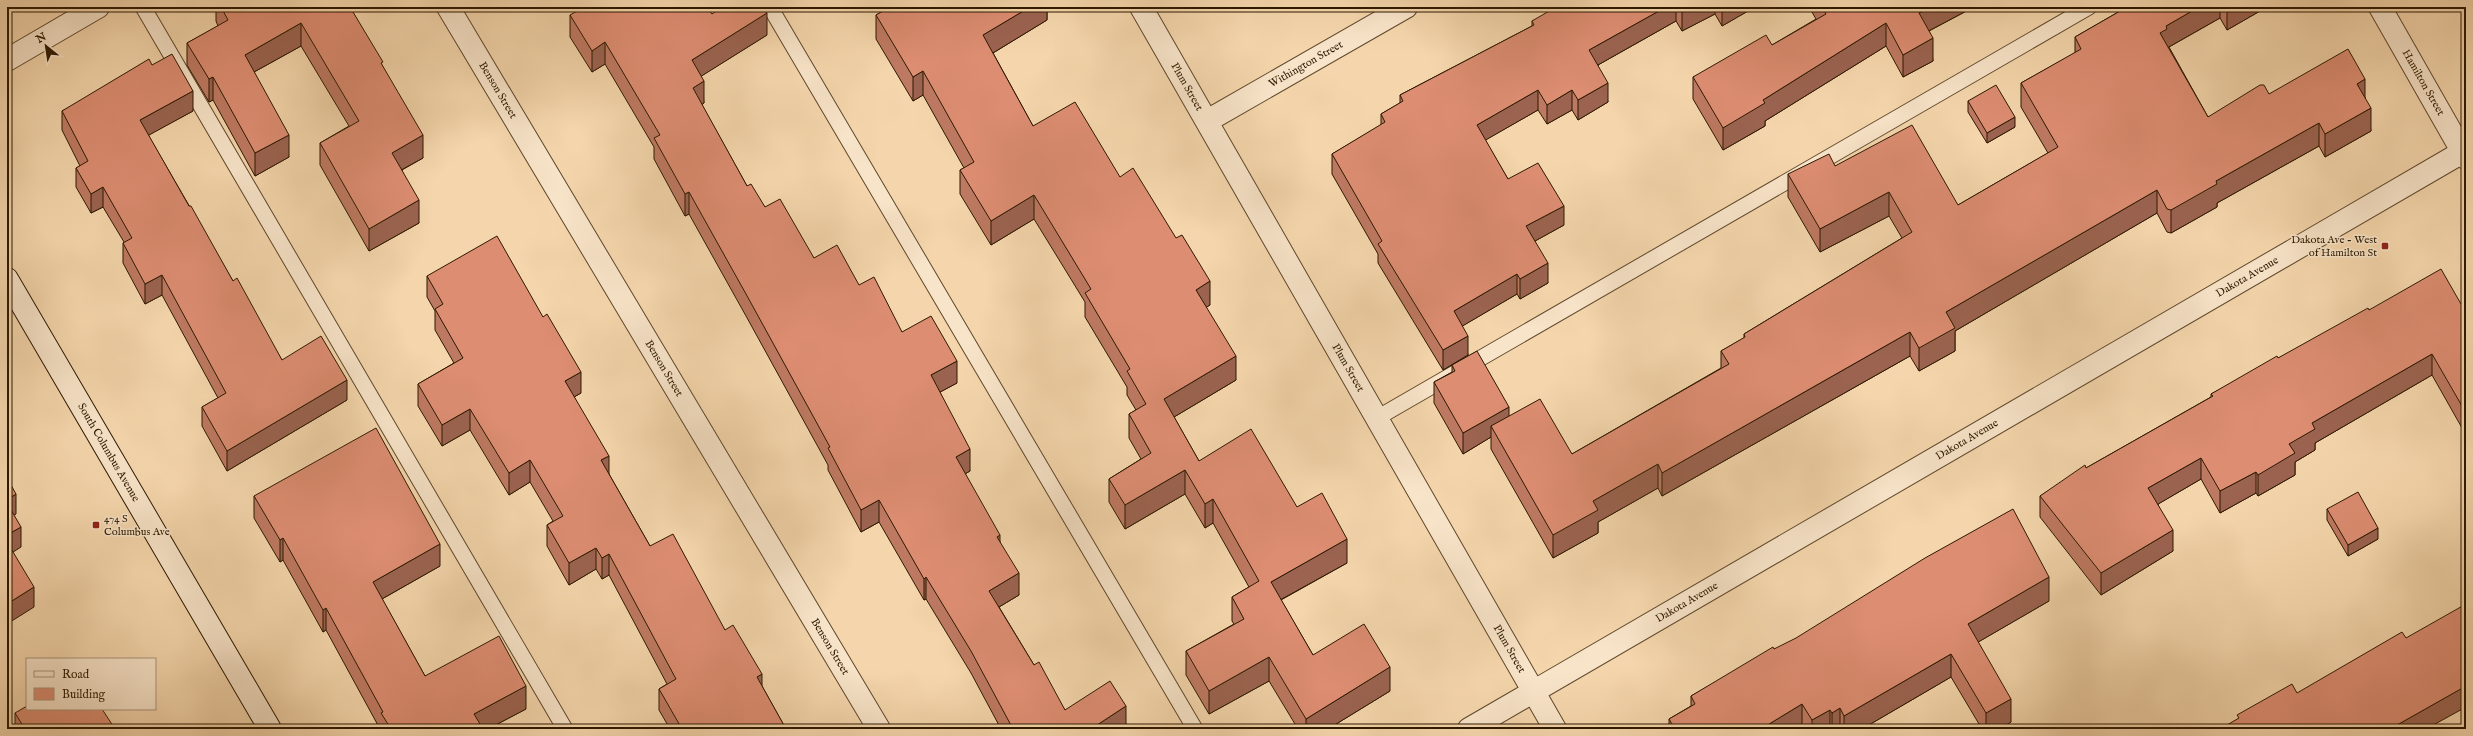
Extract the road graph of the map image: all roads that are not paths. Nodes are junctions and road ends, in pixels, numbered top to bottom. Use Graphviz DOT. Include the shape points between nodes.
graph roads {
  1 [pos="98,7"];
  2 [pos="143,7"];
  3 [pos="448,7"];
  4 [pos="770,7"];
  5 [pos="1141,7"];
  6 [pos="1406,7"];
  7 [pos="2089,7"];
  8 [pos="2380,7"];
  9 [pos="7,60"];
  10 [pos="1207,121"];
  11 [pos="2465,153"];
  12 [pos="7,279"];
  13 [pos="1377,418"];
  14 [pos="1533,692"];
  15 [pos="270,729"];
  16 [pos="565,729"];
  17 [pos="879,729"];
  18 [pos="1195,729"];
  19 [pos="1469,729"];
  20 [pos="1555,729"];
  1 -- 9 [label="street"];
  2 -- 16 [label="lane"];
  3 -- 17 [label="street, Benson Street"];
  4 -- 18 [label="lane"];
  5 -- 10 [label="street, Plum Street"];
  6 -- 10 [label="street, Withington Street"];
  7 -- 13 [label="lane"];
  8 -- 11 [label="street, Hamilton Street"];
  10 -- 13 [label="street, Plum Street"];
  11 -- 14 [label="street, Dakota Avenue"];
  12 -- 15 [label="street, South Columbus Avenue"];
  13 -- 14 [label="street, Plum Street"];
  14 -- 19 [label="street, Dakota Avenue"];
  14 -- 20 [label="street, Plum Street"];
}
